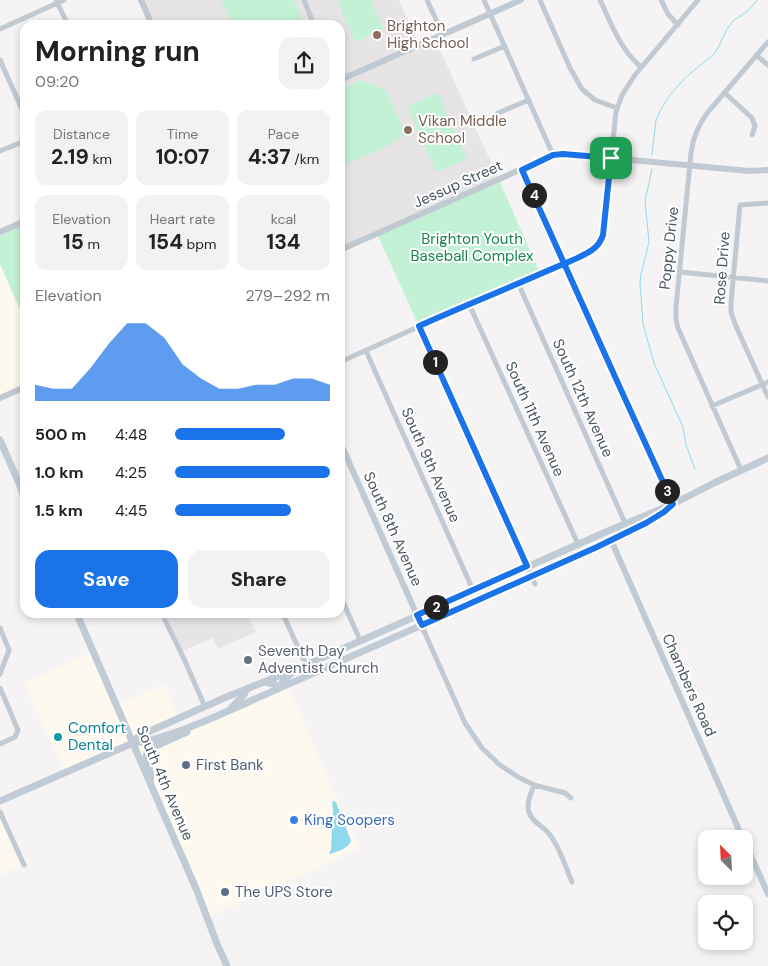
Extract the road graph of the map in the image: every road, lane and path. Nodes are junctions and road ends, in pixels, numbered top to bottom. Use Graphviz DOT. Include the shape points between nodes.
graph roads {
  1 [pos="64,0"];
  2 [pos="141,0"];
  3 [pos="304,0"];
  4 [pos="427,0"];
  5 [pos="484,0"];
  6 [pos="521,0"];
  7 [pos="540,0"];
  8 [pos="600,0"];
  9 [pos="661,0"];
  10 [pos="698,0"];
  11 [pos="57,2"];
  12 [pos="490,14"];
  13 [pos="66,20"];
  14 [pos="150,20"];
  15 [pos="312,20"];
  16 [pos="678,25"];
  17 [pos="0,29"];
  18 [pos="443,35"];
  19 [pos="768,42"];
  20 [pos="505,46"];
  21 [pos="756,55"];
  22 [pos="474,59"];
  23 [pos="0,60"];
  24 [pos="768,65"];
  25 [pos="641,67"];
  26 [pos="345,78"];
  27 [pos="725,93"];
  28 [pos="529,100"];
  29 [pos="20,105"];
  30 [pos="617,108"];
  31 [pos="498,113"];
  32 [pos="752,135"];
  33 [pos="20,143"];
  34 [pos="0,152"];
  35 [pos="553,155"];
  36 [pos="611,158"];
  37 [pos="690,165"];
  38 [pos="522,170"];
  39 [pos="768,170"];
  40 [pos="768,203"];
  41 [pos="20,223"];
  42 [pos="0,232"];
  43 [pos="345,248"];
  44 [pos="564,263"];
  45 [pos="680,272"];
  46 [pos="733,277"];
  47 [pos="768,281"];
  48 [pos="518,284"];
  49 [pos="469,304"];
  50 [pos="419,326"];
  51 [pos="366,350"];
  52 [pos="345,360"];
  53 [pos="765,383"];
  54 [pos="20,389"];
  55 [pos="768,397"];
  56 [pos="0,398"];
  57 [pos="712,406"];
  58 [pos="0,440"];
  59 [pos="345,453"];
  60 [pos="768,458"];
  61 [pos="741,470"];
  62 [pos="20,486"];
  63 [pos="673,504"];
  64 [pos="649,514"];
  65 [pos="625,523"];
  66 [pos="595,536"];
  67 [pos="612,540"];
  68 [pos="578,544"];
  69 [pos="527,566"];
  70 [pos="534,580"];
  71 [pos="473,590"];
  72 [pos="345,606"];
  73 [pos="417,615"];
  74 [pos="79,618"];
  75 [pos="164,618"];
  76 [pos="284,618"];
  77 [pos="0,628"];
  78 [pos="423,628"];
  79 [pos="360,640"];
  80 [pos="302,666"];
  81 [pos="0,674"];
  82 [pos="265,682"];
  83 [pos="0,688"];
  84 [pos="280,688"];
  85 [pos="246,689"];
  86 [pos="205,707"];
  87 [pos="226,712"];
  88 [pos="197,725"];
  89 [pos="133,742"];
  90 [pos="0,744"];
  91 [pos="150,782"];
  92 [pos="534,785"];
  93 [pos="571,798"];
  94 [pos="0,801"];
  95 [pos="0,812"];
  96 [pos="740,830"];
  97 [pos="753,860"];
  98 [pos="24,865"];
  99 [pos="572,882"];
  100 [pos="768,894"];
  101 [pos="226,966"];
  1 -- 11 [label="street"];
  2 -- 14 [label="street"];
  3 -- 15 [label="street"];
  4 -- 18 [label="street"];
  5 -- 12 [label="street"];
  6 -- 12 [label="street"];
  7 -- 30 [label="street" via="582,89 595,100"];
  8 -- 25 [label="street" via="623,48"];
  9 -- 16 [label="street"];
  10 -- 16 [label="street"];
  11 -- 13 [label="street"];
  11 -- 17 [label="street"];
  12 -- 18 [label="street"];
  12 -- 20 [label="street"];
  16 -- 25 [label="street"];
  18 -- 26 [label="street"];
  19 -- 21 [label="street, Poppy Drive"];
  20 -- 22 [label="street"];
  20 -- 28 [label="street"];
  21 -- 24 [label="street"];
  21 -- 27 [label="street, Poppy Drive"];
  23 -- 29 [label="street"];
  25 -- 30 [label="street"];
  27 -- 32 [label="street" via="752,118 755,126"];
  27 -- 37 [label="street, Poppy Drive" via="699,125 692,143"];
  28 -- 31 [label="street"];
  28 -- 35 [label="street"];
  30 -- 36 [label="street"];
  33 -- 34 [label="street"];
  35 -- 36 [label="street, Jessup Street"];
  35 -- 38 [label="street, Jessup Street"];
  36 -- 37 [label="street, Jessup Street"];
  36 -- 44 [label="street" via="602,237 593,250"];
  37 -- 39 [label="street, Jessup Street"];
  37 -- 45 [label="street, Poppy Drive"];
  38 -- 43 [label="street, Jessup Street"];
  38 -- 44 [label="street"];
  40 -- 46 [label="street, Rose Drive" via="740,205"];
  41 -- 42 [label="street"];
  44 -- 48 [label="street"];
  44 -- 63 [label="street"];
  45 -- 46 [label="street"];
  45 -- 57 [label="street, Poppy Drive" via="676,312 678,328"];
  46 -- 47 [label="street"];
  46 -- 53 [label="street, Rose Drive" via="732,317"];
  48 -- 49 [label="street"];
  48 -- 65 [label="street, South 12th Avenue"];
  49 -- 50 [label="street"];
  49 -- 68 [label="street, South 11th Avenue"];
  50 -- 51 [label="street"];
  50 -- 69 [label="street"];
  51 -- 52 [label="street"];
  51 -- 71 [label="street, South 9th Avenue"];
  53 -- 55 [label="street, Rose Drive"];
  53 -- 57 [label="street"];
  54 -- 56 [label="street"];
  57 -- 61 [label="street, Poppy Drive"];
  58 -- 62 [label="main road"];
  59 -- 73 [label="street, South 8th Avenue"];
  60 -- 61 [label="main road"];
  61 -- 63 [label="main road"];
  63 -- 64 [label="main road"];
  63 -- 67 [label="main road" via="646,523"];
  64 -- 65 [label="main road"];
  64 -- 67 [label="main road" via="613,534"];
  65 -- 66 [label="main road"];
  66 -- 67 [label="main road"];
  66 -- 68 [label="main road"];
  67 -- 70 [label="main road"];
  67 -- 96 [label="street, Chambers Road"];
  68 -- 69 [label="main road"];
  69 -- 70 [label="street"];
  69 -- 71 [label="main road"];
  70 -- 78 [label="main road"];
  71 -- 73 [label="main road"];
  72 -- 79 [label="street"];
  73 -- 78 [label="street, South 8th Avenue"];
  73 -- 79 [label="main road"];
  74 -- 89 [label="main road, South 4th Avenue"];
  75 -- 86 [label="street"];
  76 -- 80 [label="street"];
  77 -- 81 [label="street" via="9,650"];
  78 -- 84 [label="main road"];
  78 -- 92 [label="street, South 8th Avenue" via="472,736 500,765"];
  79 -- 80 [label="main road"];
  80 -- 82 [label="main road"];
  80 -- 84 [label="main road" via="285,679"];
  82 -- 84 [label="main road"];
  82 -- 85 [label="main road"];
  83 -- 90 [label="street" via="18,730 16,736"];
  84 -- 87 [label="main road"];
  85 -- 86 [label="main road"];
  85 -- 87 [label="main road"];
  86 -- 89 [label="main road"];
  87 -- 88 [label="main road"];
  88 -- 89 [label="main road"];
  88 -- 91 [label="main road" via="147,752 152,775"];
  89 -- 91 [label="main road, South 4th Avenue"];
  89 -- 94 [label="main road"];
  91 -- 101 [label="main road, South 4th Avenue"];
  92 -- 93 [label="street, South 8th Avenue" via="565,793"];
  92 -- 99 [label="street" via="528,802 530,815 552,838"];
  95 -- 98 [label="street"];
  97 -- 100 [label="street, Chambers Road"];
}
